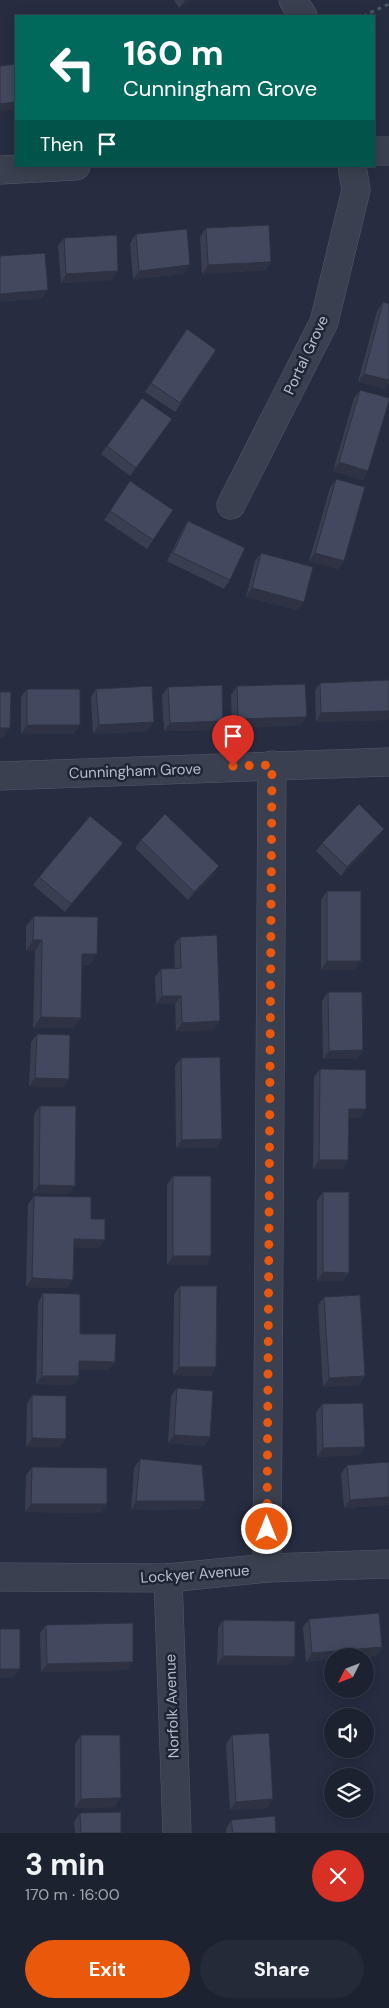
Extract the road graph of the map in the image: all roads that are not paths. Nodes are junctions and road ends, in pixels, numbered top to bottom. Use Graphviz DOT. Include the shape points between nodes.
graph roads {
  1 [pos="294,0"];
  2 [pos="302,15"];
  3 [pos="375,151"];
  4 [pos="389,151"];
  5 [pos="57,167"];
  6 [pos="352,167"];
  7 [pos="0,170"];
  8 [pos="231,505"];
  9 [pos="389,762"];
  10 [pos="272,765"];
  11 [pos="0,776"];
  12 [pos="389,1564"];
  13 [pos="267,1568"];
  14 [pos="0,1577"];
  15 [pos="168,1578"];
  16 [pos="177,1833"];
  1 -- 2 [label="street"];
  3 -- 4 [label="street"];
  5 -- 7 [label="street"];
  6 -- 8 [label="street, Portal Grove" via="356,190 324,322"];
  9 -- 10 [label="street, Cunningham Grove"];
  10 -- 11 [label="street, Cunningham Grove"];
  10 -- 13 [label="street"];
  12 -- 13 [label="street, Lockyer Avenue"];
  13 -- 15 [label="street, Lockyer Avenue"];
  14 -- 15 [label="street, Lockyer Avenue"];
  15 -- 16 [label="street, Norfolk Avenue"];
}
